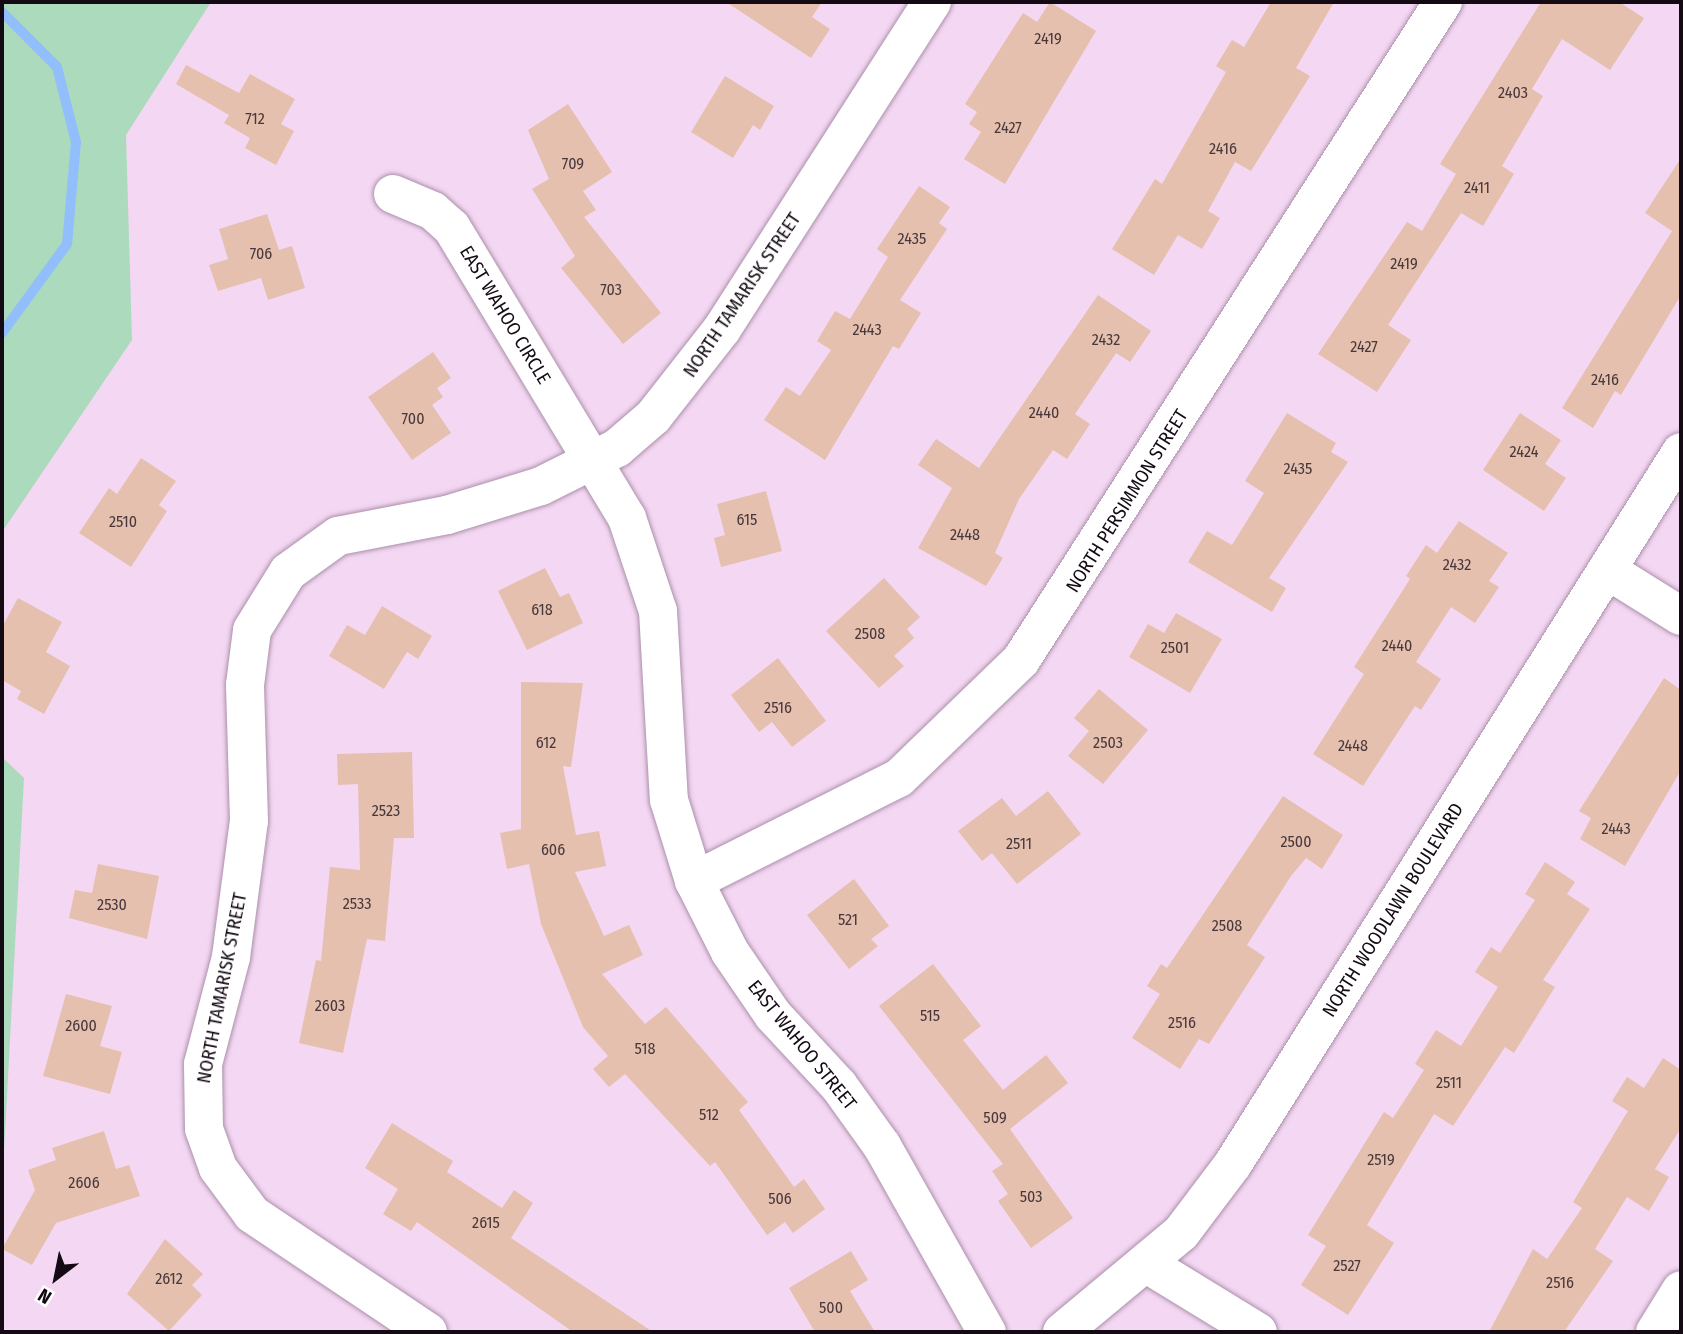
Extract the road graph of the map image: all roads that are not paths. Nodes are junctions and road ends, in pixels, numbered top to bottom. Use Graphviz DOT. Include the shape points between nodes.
graph roads {
  1 [pos="932,2"];
  2 [pos="1443,2"];
  3 [pos="393,194"];
  4 [pos="1681,452"];
  5 [pos="593,461"];
  6 [pos="1607,570"];
  7 [pos="1681,616"];
  8 [pos="694,881"];
  9 [pos="1147,1264"];
  10 [pos="1681,1290"];
  11 [pos="428,1332"];
  12 [pos="987,1332"];
  13 [pos="1062,1332"];
  14 [pos="1258,1332"];
  15 [pos="1655,1332"];
  1 -- 5 [label="street, NORTH TAMARISK STREET" via="692,373 653,416"];
  2 -- 8 [label="street, NORTH PERSIMMON STREET" via="1074,587 1021,660 899,778"];
  3 -- 5 [label="street, EAST WAHOO CIRCLE" via="433,211 452,228"];
  4 -- 6 [label="street, NORTH WOODLAWN BOULEVARD"];
  5 -- 8 [label="street, EAST WAHOO STREET" via="627,518 653,585 668,800"];
  5 -- 11 [label="street, NORTH TAMARISK STREET" via="481,506 358,529 329,541 302,558 270,593 246,650 249,821 239,913 203,1063 205,1129 218,1168 252,1214"];
  6 -- 7 [label="street"];
  6 -- 9 [label="street, NORTH WOODLAWN BOULEVARD" via="1233,1164 1181,1233"];
  8 -- 12 [label="street, EAST WAHOO STREET" via="730,952 773,1015 882,1146"];
  9 -- 13 [label="street, NORTH WOODLAWN BOULEVARD"];
  9 -- 14 [label="street"];
  10 -- 15 [label="street"];
}
